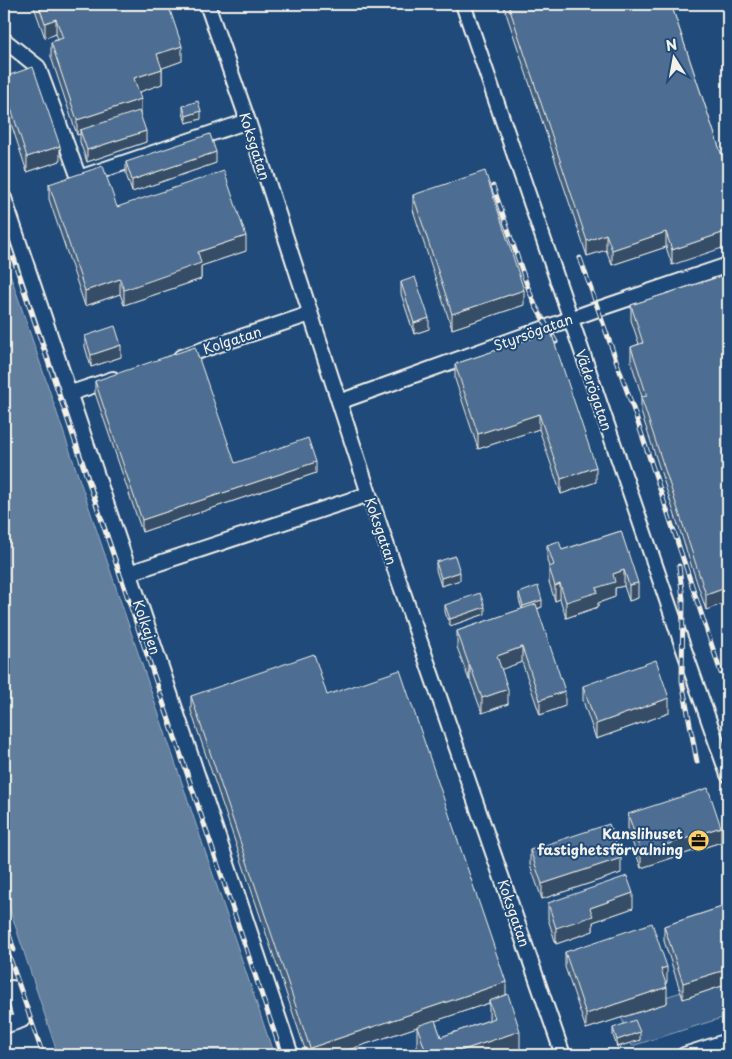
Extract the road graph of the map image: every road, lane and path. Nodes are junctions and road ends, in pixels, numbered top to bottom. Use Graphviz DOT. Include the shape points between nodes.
graph roads {
  1 [pos="207,4"];
  2 [pos="463,4"];
  3 [pos="4,40"];
  4 [pos="248,121"];
  5 [pos="4,198"];
  6 [pos="728,265"];
  7 [pos="310,314"];
  8 [pos="570,319"];
  9 [pos="171,360"];
  10 [pos="124,375"];
  11 [pos="68,394"];
  12 [pos="339,402"];
  13 [pos="369,494"];
  14 [pos="129,573"];
  15 [pos="728,775"];
  16 [pos="4,991"];
  17 [pos="4,1026"];
  18 [pos="728,1040"];
  19 [pos="291,1055"];
  20 [pos="563,1055"];
  21 [pos="684,1055"];
  1 -- 4 [label="street, Koksgatan"];
  2 -- 8 [label="street, Väderögatan"];
  3 -- 4 [label="street" via="38,67 80,178"];
  4 -- 7 [label="street, Koksgatan"];
  5 -- 11 [label="street, Kolkajen"];
  6 -- 8 [label="street, Styrsögatan"];
  7 -- 9 [label="street, Kolgatan"];
  7 -- 12 [label="street, Koksgatan"];
  8 -- 12 [label="street, Styrsögatan"];
  8 -- 15 [label="street, Väderögatan"];
  10 -- 11 [label="street"];
  11 -- 14 [label="street, Kolkajen"];
  12 -- 13 [label="street, Koksgatan"];
  13 -- 14 [label="street"];
  13 -- 20 [label="street, Koksgatan"];
  14 -- 19 [label="street, Kolkajen"];
  16 -- 17 [label="street" via="12,988 22,1020"];
  18 -- 21 [label="street"];
}
